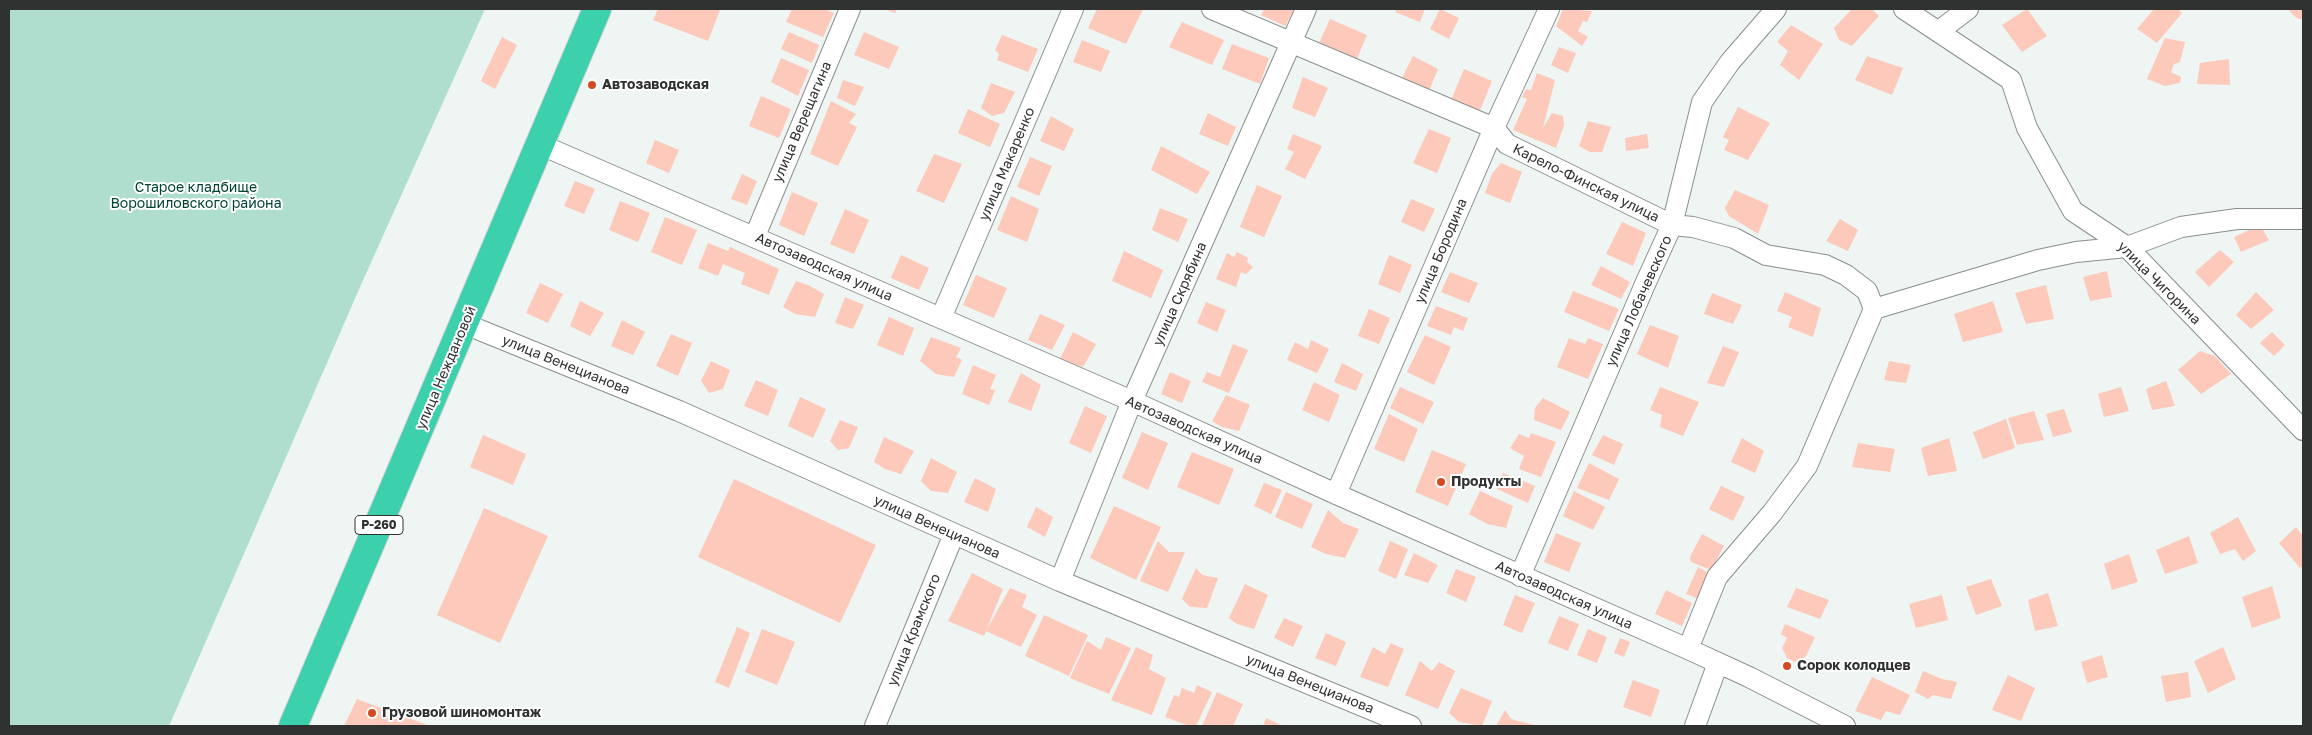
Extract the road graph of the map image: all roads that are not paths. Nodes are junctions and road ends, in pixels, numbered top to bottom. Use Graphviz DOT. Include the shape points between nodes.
graph roads {
  1 [pos="597,9"];
  2 [pos="850,9"];
  3 [pos="1074,9"];
  4 [pos="1212,9"];
  5 [pos="1306,9"];
  6 [pos="1549,9"];
  7 [pos="1776,9"];
  8 [pos="1904,9"];
  9 [pos="1968,9"];
  10 [pos="1939,31"];
  11 [pos="1291,42"];
  12 [pos="1494,128"];
  13 [pos="539,144"];
  14 [pos="2303,219"];
  15 [pos="1672,226"];
  16 [pos="755,236"];
  17 [pos="2127,247"];
  18 [pos="1874,309"];
  19 [pos="941,318"];
  20 [pos="464,324"];
  21 [pos="1132,401"];
  22 [pos="2303,430"];
  23 [pos="1336,494"];
  24 [pos="954,534"];
  25 [pos="1520,576"];
  26 [pos="1060,581"];
  27 [pos="1688,649"];
  28 [pos="1718,663"];
  29 [pos="294,726"];
  30 [pos="875,726"];
  31 [pos="1411,726"];
  32 [pos="1696,726"];
  33 [pos="1845,726"];
  1 -- 13 [label="highway, улица Неждановой / Р-260"];
  2 -- 16 [label="street, улица Верещагина"];
  3 -- 19 [label="street, улица Макаренко"];
  4 -- 11 [label="street, Карело-Финская улица"];
  5 -- 11 [label="street, улица Скрябина"];
  6 -- 12 [label="street, улица Бородина"];
  7 -- 15 [label="street, улица Лобачевского" via="1730,62 1702,102"];
  8 -- 10 [label="street, улица Чигорина"];
  9 -- 10 [label="street"];
  10 -- 17 [label="street, улица Чигорина" via="2011,80 2027,128 2073,211"];
  11 -- 12 [label="street, Карело-Финская улица"];
  11 -- 21 [label="street, улица Скрябина"];
  12 -- 15 [label="street, Карело-Финская улица" via="1507,144"];
  12 -- 23 [label="street, улица Бородина"];
  13 -- 16 [label="street, Автозаводская улица"];
  13 -- 20 [label="highway, улица Неждановой / Р-260"];
  14 -- 17 [label="street" via="2237,219 2181,227"];
  15 -- 18 [label="street, Карело-Финская улица" via="1693,227 1734,238 1766,255 1825,265 1846,275 1867,291"];
  15 -- 25 [label="street, улица Лобачевского"];
  16 -- 19 [label="street, Автозаводская улица"];
  17 -- 18 [label="street" via="2038,260"];
  17 -- 22 [label="street, улица Чигорина"];
  18 -- 27 [label="street" via="1807,466 1717,577"];
  19 -- 21 [label="street, Автозаводская улица"];
  20 -- 24 [label="street, улица Венецианова" via="679,412"];
  20 -- 29 [label="highway, улица Неждановой / Р-260"];
  21 -- 23 [label="street, Автозаводская улица"];
  21 -- 26 [label="street, улица Скрябина"];
  23 -- 25 [label="street, Автозаводская улица"];
  24 -- 26 [label="street, улица Венецианова"];
  24 -- 30 [label="street, улица Крамского"];
  25 -- 27 [label="street, Автозаводская улица"];
  26 -- 31 [label="street, улица Венецианова"];
  27 -- 28 [label="street, Автозаводская улица"];
  28 -- 32 [label="street"];
  28 -- 33 [label="street, Автозаводская улица"];
}
